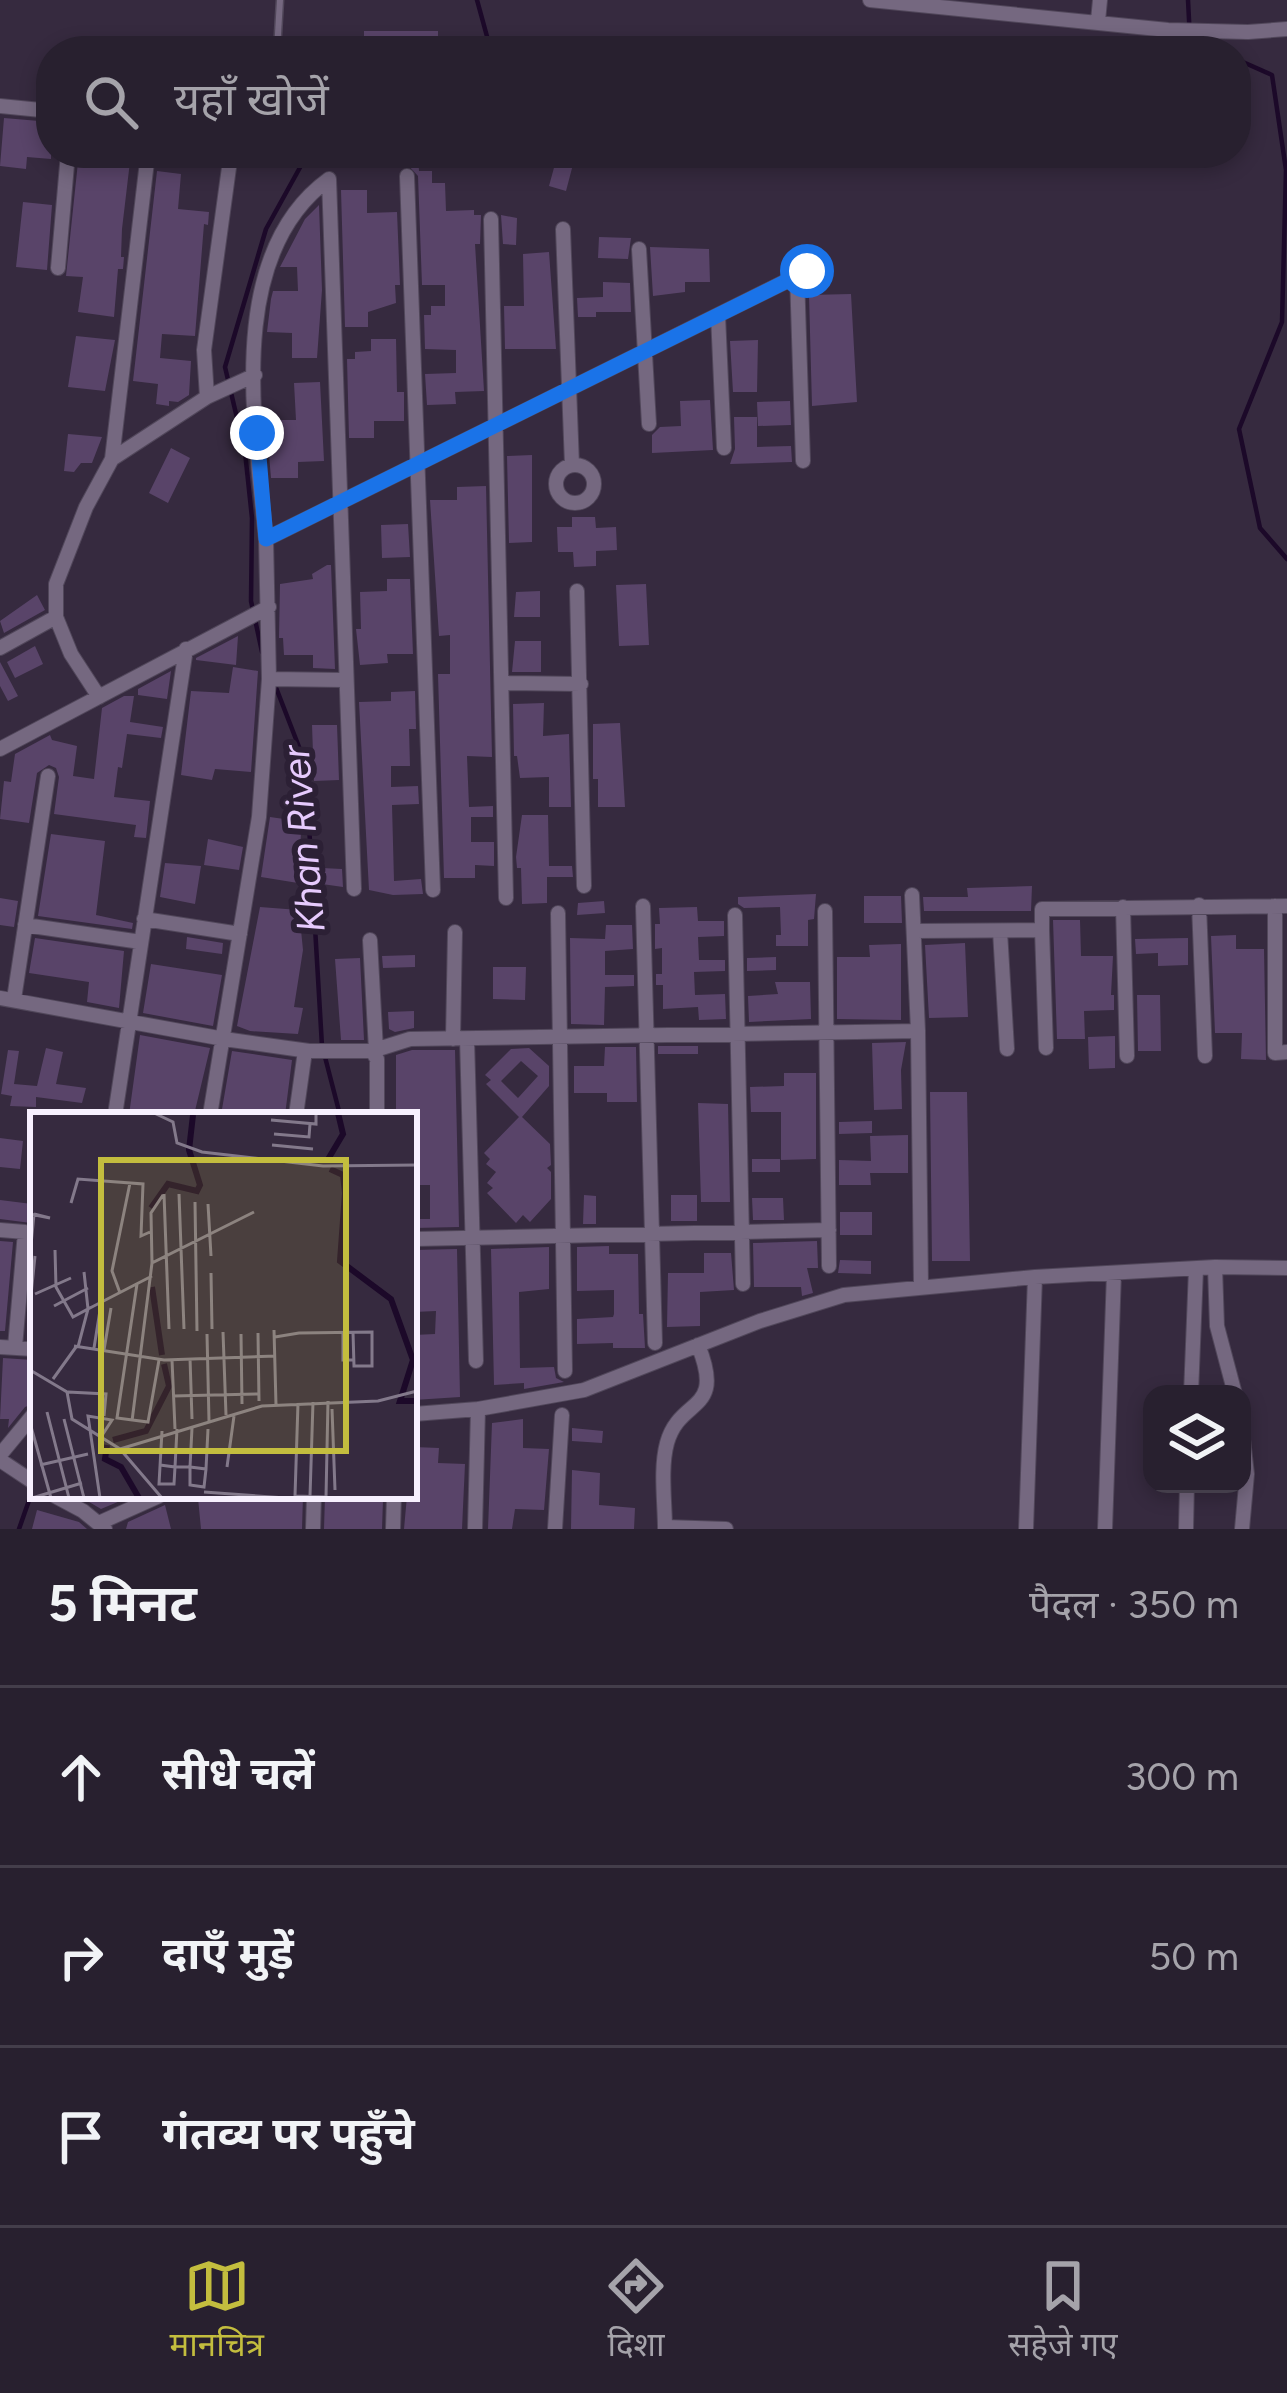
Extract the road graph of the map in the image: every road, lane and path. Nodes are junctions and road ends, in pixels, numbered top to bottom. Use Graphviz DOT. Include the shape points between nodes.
graph roads {
  1 [pos="280,0"];
  2 [pos="870,0"];
  3 [pos="1100,0"];
  4 [pos="894,2"];
  5 [pos="1098,21"];
  6 [pos="1287,29"];
  7 [pos="278,36"];
  8 [pos="1,106"];
  9 [pos="36,110"];
  10 [pos="0,120"];
  11 [pos="67,168"];
  12 [pos="146,168"];
  13 [pos="229,168"];
  14 [pos="407,176"];
  15 [pos="491,219"];
  16 [pos="563,229"];
  17 [pos="639,250"];
  18 [pos="58,268"];
  19 [pos="718,315"];
  20 [pos="645,352"];
  21 [pos="255,376"];
  22 [pos="566,392"];
  23 [pos="207,397"];
  24 [pos="649,424"];
  25 [pos="494,426"];
  26 [pos="724,448"];
  27 [pos="112,459"];
  28 [pos="803,461"];
  29 [pos="418,464"];
  30 [pos="572,465"];
  31 [pos="339,502"];
  32 [pos="266,539"];
  33 [pos="577,591"];
  34 [pos="269,607"];
  35 [pos="56,617"];
  36 [pos="0,648"];
  37 [pos="186,650"];
  38 [pos="269,679"];
  39 [pos="344,680"];
  40 [pos="502,682"];
  41 [pos="581,684"];
  42 [pos="99,697"];
  43 [pos="0,750"];
  44 [pos="48,776"];
  45 [pos="584,886"];
  46 [pos="354,889"];
  47 [pos="433,890"];
  48 [pos="912,896"];
  49 [pos="506,898"];
  50 [pos="1199,904"];
  51 [pos="643,905"];
  52 [pos="1281,906"];
  53 [pos="1124,907"];
  54 [pos="825,911"];
  55 [pos="558,914"];
  56 [pos="735,915"];
  57 [pos="144,919"];
  58 [pos="25,925"];
  59 [pos="1042,930"];
  60 [pos="914,931"];
  61 [pos="1000,931"];
  62 [pos="455,932"];
  63 [pos="240,934"];
  64 [pos="370,940"];
  65 [pos="141,942"];
  66 [pos="7,999"];
  67 [pos="130,1022"];
  68 [pos="919,1031"];
  69 [pos="827,1032"];
  70 [pos="645,1033"];
  71 [pos="738,1033"];
  72 [pos="560,1036"];
  73 [pos="460,1039"];
  74 [pos="224,1040"];
  75 [pos="1046,1048"];
  76 [pos="1007,1049"];
  77 [pos="374,1050"];
  78 [pos="307,1051"];
  79 [pos="1287,1052"];
  80 [pos="1127,1056"];
  81 [pos="1204,1056"];
  82 [pos="115,1112"];
  83 [pos="211,1112"];
  84 [pos="297,1112"];
  85 [pos="377,1112"];
  86 [pos="0,1230"];
  87 [pos="829,1230"];
  88 [pos="742,1233"];
  89 [pos="652,1235"];
  90 [pos="562,1237"];
  91 [pos="417,1239"];
  92 [pos="471,1240"];
  93 [pos="830,1266"];
  94 [pos="1215,1267"];
  95 [pos="1287,1268"];
  96 [pos="1196,1269"];
  97 [pos="1114,1274"];
  98 [pos="1035,1277"];
  99 [pos="743,1284"];
  100 [pos="921,1287"];
  101 [pos="655,1343"];
  102 [pos="698,1345"];
  103 [pos="8,1347"];
  104 [pos="476,1361"];
  105 [pos="565,1370"];
  106 [pos="1191,1385"];
  107 [pos="1233,1385"];
  108 [pos="478,1409"];
  109 [pos="417,1414"];
  110 [pos="562,1415"];
  111 [pos="30,1419"];
  112 [pos="0,1458"];
  113 [pos="30,1480"];
  114 [pos="1187,1493"];
  115 [pos="1245,1493"];
  116 [pos="60,1499"];
  117 [pos="153,1499"];
  118 [pos="314,1499"];
  119 [pos="394,1499"];
  120 [pos="102,1526"];
  121 [pos="665,1528"];
  122 [pos="313,1529"];
  123 [pos="393,1529"];
  124 [pos="475,1529"];
  125 [pos="555,1529"];
  126 [pos="726,1529"];
  127 [pos="1026,1529"];
  128 [pos="1105,1529"];
  129 [pos="1186,1529"];
  130 [pos="1242,1529"];
  1 -- 7 [label="lane"];
  2 -- 4 [label="street"];
  3 -- 5 [label="street"];
  4 -- 5 [label="street"];
  5 -- 6 [label="street" via="1168,30"];
  8 -- 9 [label="street"];
  8 -- 10 [label="street"];
  11 -- 18 [label="street"];
  12 -- 27 [label="street"];
  13 -- 23 [label="street" via="204,350"];
  14 -- 29 [label="street"];
  15 -- 25 [label="street"];
  16 -- 22 [label="street"];
  17 -- 20 [label="street"];
  19 -- 20 [label="street"];
  19 -- 26 [label="street"];
  19 -- 28 [label="street" via="802,273"];
  20 -- 22 [label="street"];
  20 -- 24 [label="street"];
  21 -- 23 [label="street"];
  21 -- 31 [label="street" via="268,259 309,194 329,179"];
  21 -- 32 [label="street"];
  22 -- 25 [label="street"];
  22 -- 30 [label="street"];
  23 -- 27 [label="street"];
  25 -- 29 [label="street"];
  25 -- 40 [label="street"];
  27 -- 35 [label="street" via="56,584"];
  29 -- 31 [label="street"];
  29 -- 47 [label="street"];
  31 -- 32 [label="street"];
  31 -- 39 [label="street"];
  32 -- 34 [label="street"];
  33 -- 41 [label="street"];
  34 -- 37 [label="street"];
  34 -- 38 [label="street"];
  35 -- 36 [label="street"];
  35 -- 42 [label="street"];
  37 -- 42 [label="street"];
  37 -- 57 [label="street"];
  38 -- 39 [label="street"];
  38 -- 63 [label="street"];
  39 -- 46 [label="street"];
  40 -- 41 [label="street"];
  40 -- 49 [label="street"];
  41 -- 45 [label="street"];
  42 -- 43 [label="street"];
  44 -- 58 [label="street"];
  48 -- 60 [label="street"];
  50 -- 52 [label="street"];
  50 -- 53 [label="street"];
  50 -- 81 [label="street"];
  51 -- 70 [label="street"];
  52 -- 79 [label="street" via="1275,1053"];
  53 -- 59 [label="street" via="1042,909"];
  53 -- 80 [label="street"];
  54 -- 69 [label="street"];
  55 -- 72 [label="street"];
  56 -- 71 [label="street"];
  57 -- 63 [label="street"];
  57 -- 65 [label="street"];
  58 -- 65 [label="street"];
  58 -- 66 [label="street"];
  59 -- 61 [label="street"];
  59 -- 75 [label="street"];
  60 -- 61 [label="street"];
  60 -- 68 [label="street"];
  61 -- 76 [label="street"];
  62 -- 73 [label="street"];
  63 -- 74 [label="street"];
  64 -- 77 [label="street"];
  65 -- 67 [label="street"];
  66 -- 67 [label="street"];
  67 -- 74 [label="street"];
  67 -- 82 [label="street"];
  68 -- 69 [label="street"];
  68 -- 100 [label="street"];
  69 -- 71 [label="street"];
  69 -- 87 [label="street"];
  70 -- 71 [label="street"];
  70 -- 72 [label="street"];
  70 -- 89 [label="street"];
  71 -- 88 [label="street"];
  72 -- 73 [label="street"];
  72 -- 90 [label="street"];
  73 -- 77 [label="street" via="410,1039"];
  73 -- 92 [label="street"];
  74 -- 78 [label="street"];
  74 -- 83 [label="street"];
  77 -- 78 [label="street"];
  77 -- 85 [label="street"];
  78 -- 84 [label="street"];
  86 -- 103 [label="street" via="25,1232"];
  87 -- 88 [label="street"];
  87 -- 93 [label="street"];
  88 -- 89 [label="street"];
  88 -- 99 [label="street"];
  89 -- 90 [label="street"];
  89 -- 101 [label="street"];
  90 -- 92 [label="street"];
  90 -- 105 [label="street"];
  91 -- 92 [label="street"];
  92 -- 104 [label="street"];
  94 -- 95 [label="street"];
  94 -- 96 [label="street"];
  94 -- 107 [label="street" via="1217,1326"];
  96 -- 97 [label="street"];
  96 -- 106 [label="street"];
  97 -- 98 [label="street"];
  97 -- 128 [label="street"];
  98 -- 100 [label="street"];
  98 -- 127 [label="street"];
  100 -- 102 [label="street" via="844,1295"];
  102 -- 108 [label="street" via="584,1390"];
  102 -- 121 [label="street" via="707,1388 666,1444"];
  108 -- 109 [label="street"];
  108 -- 124 [label="street"];
  110 -- 125 [label="street"];
  111 -- 112 [label="street"];
  112 -- 113 [label="street"];
  114 -- 129 [label="street"];
  115 -- 130 [label="street"];
  116 -- 120 [label="street"];
  117 -- 120 [label="street"];
  118 -- 122 [label="street"];
  119 -- 123 [label="street"];
  121 -- 126 [label="street"];
}
